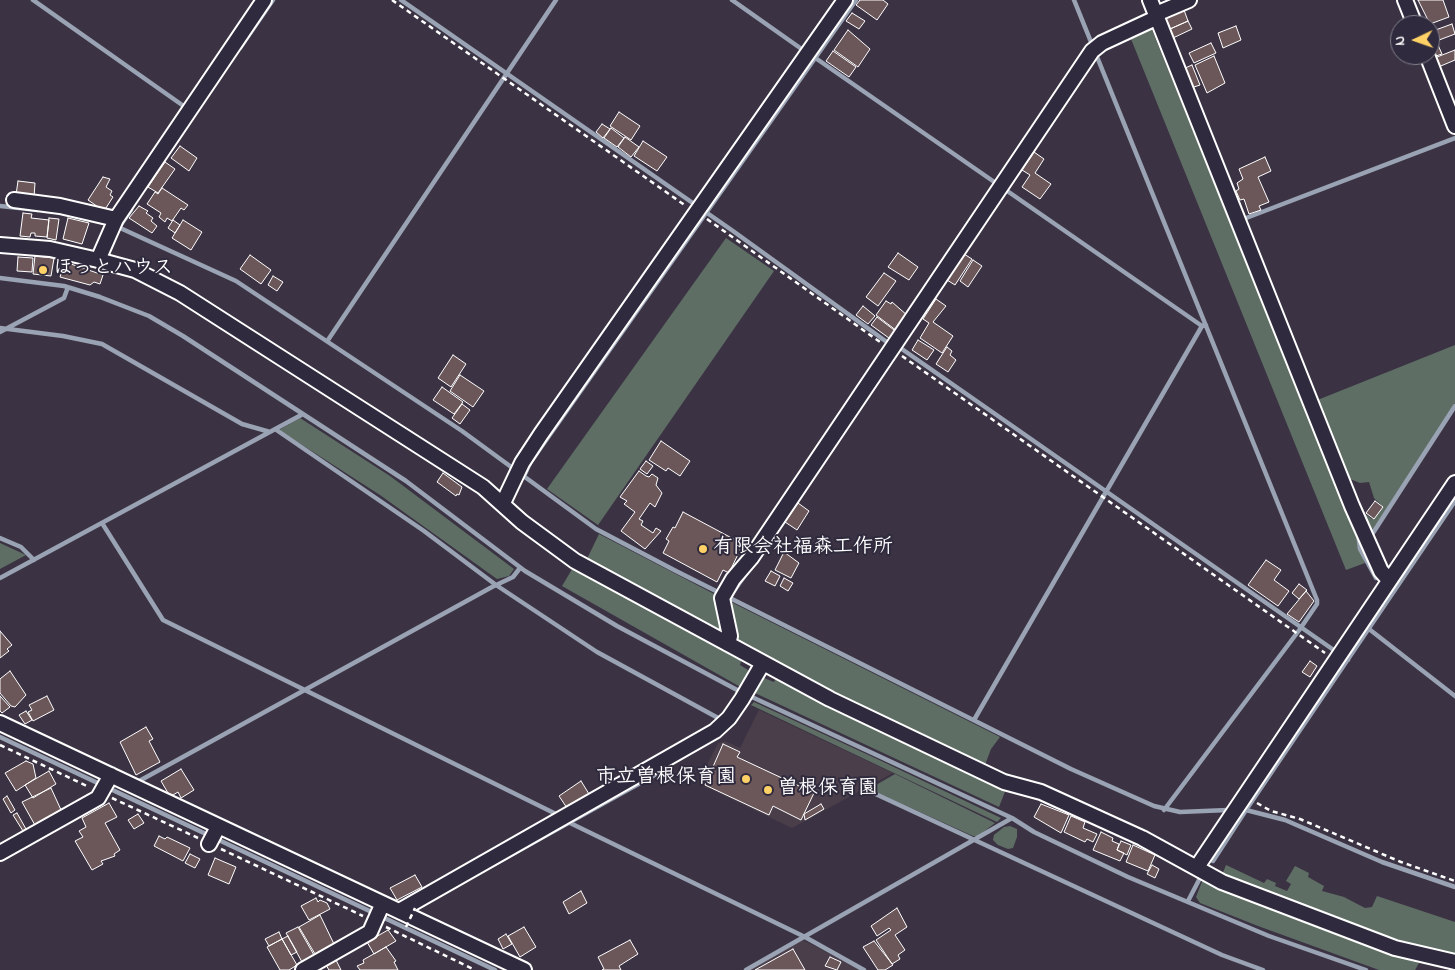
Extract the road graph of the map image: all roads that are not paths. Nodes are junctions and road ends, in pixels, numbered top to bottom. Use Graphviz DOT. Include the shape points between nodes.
graph roads {
  1 [pos="264,0"];
  2 [pos="845,0"];
  3 [pos="1150,0"];
  4 [pos="1189,0"];
  5 [pos="1405,0"];
  6 [pos="1411,15"];
  7 [pos="1154,18"];
  8 [pos="1431,65"];
  9 [pos="1455,126"];
  10 [pos="14,200"];
  11 [pos="116,219"];
  12 [pos="0,245"];
  13 [pos="98,260"];
  14 [pos="1455,483"];
  15 [pos="503,503"];
  16 [pos="1389,580"];
  17 [pos="728,644"];
  18 [pos="763,663"];
  19 [pos="0,723"];
  20 [pos="106,785"];
  21 [pos="0,853"];
  22 [pos="1197,867"];
  23 [pos="399,911"];
  24 [pos="378,915"];
  25 [pos="1455,962"];
  26 [pos="1428,964"];
  27 [pos="303,970"];
  28 [pos="524,970"];
  1 -- 11 [label="street"];
  2 -- 15 [label="street" via="518,471"];
  3 -- 7 [label="street"];
  4 -- 7 [label="street"];
  5 -- 6 [label="street"];
  7 -- 16 [label="street" via="1240,220 1366,536 1381,571"];
  7 -- 17 [label="street" via="1094,48 1001,186 896,352 724,595 730,636"];
  8 -- 9 [label="street"];
  10 -- 11 [label="street" via="60,206"];
  11 -- 13 [label="street"];
  12 -- 13 [label="street" via="50,249"];
  13 -- 15 [label="street" via="135,270 210,310 484,487"];
  14 -- 16 [label="street"];
  15 -- 17 [label="street" via="522,522 575,561"];
  16 -- 22 [label="street"];
  17 -- 18 [label="street"];
  18 -- 22 [label="street" via="1004,782 1041,792"];
  18 -- 23 [label="street" via="724,724 701,741"];
  19 -- 20 [label="street"];
  20 -- 21 [label="street" via="98,798"];
  20 -- 24 [label="street"];
  22 -- 26 [label="street" via="1222,882 1395,948"];
  23 -- 24 [label="street"];
  23 -- 28 [label="street"];
  24 -- 27 [label="street" via="370,932"];
  25 -- 26 [label="street"];
}
